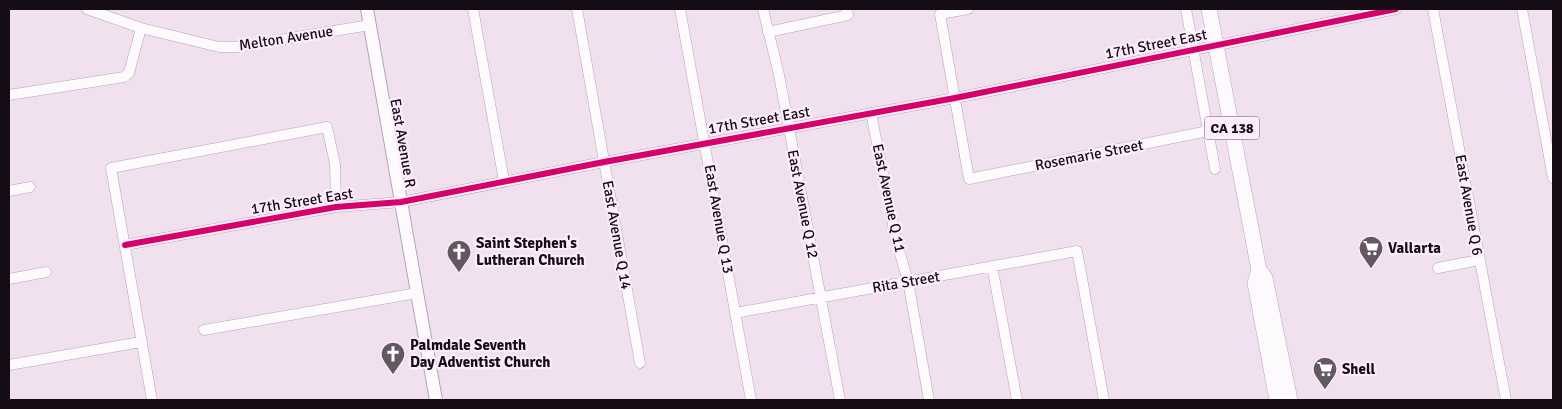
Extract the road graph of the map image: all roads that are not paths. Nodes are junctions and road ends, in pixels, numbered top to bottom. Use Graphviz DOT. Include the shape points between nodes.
graph roads {
  1 [pos="87,9"];
  2 [pos="367,9"];
  3 [pos="473,9"];
  4 [pos="577,9"];
  5 [pos="680,9"];
  6 [pos="763,9"];
  7 [pos="847,9"];
  8 [pos="968,9"];
  9 [pos="1186,9"];
  10 [pos="1209,9"];
  11 [pos="1396,9"];
  12 [pos="1433,9"];
  13 [pos="1522,9"];
  14 [pos="370,25"];
  15 [pos="141,28"];
  16 [pos="768,32"];
  17 [pos="1216,45"];
  18 [pos="1193,49"];
  19 [pos="9,95"];
  20 [pos="955,98"];
  21 [pos="871,113"];
  22 [pos="788,127"];
  23 [pos="1208,131"];
  24 [pos="706,143"];
  25 [pos="604,162"];
  26 [pos="1215,169"];
  27 [pos="1553,178"];
  28 [pos="504,181"];
  29 [pos="30,187"];
  30 [pos="9,191"];
  31 [pos="401,202"];
  32 [pos="336,207"];
  33 [pos="124,245"];
  34 [pos="1478,260"];
  35 [pos="992,266"];
  36 [pos="1438,268"];
  37 [pos="1259,270"];
  38 [pos="46,272"];
  39 [pos="9,279"];
  40 [pos="908,281"];
  41 [pos="417,293"];
  42 [pos="821,297"];
  43 [pos="1258,304"];
  44 [pos="735,313"];
  45 [pos="204,330"];
  46 [pos="141,342"];
  47 [pos="1280,356"];
  48 [pos="640,363"];
  49 [pos="9,365"];
  50 [pos="152,400"];
  51 [pos="436,400"];
  52 [pos="751,400"];
  53 [pos="840,400"];
  54 [pos="929,400"];
  55 [pos="1017,400"];
  56 [pos="1104,400"];
  57 [pos="1277,400"];
  58 [pos="1290,400"];
  59 [pos="1506,400"];
  1 -- 15 [label="street, Melton Avenue"];
  2 -- 14 [label="main road, East Avenue R"];
  3 -- 28 [label="street"];
  4 -- 25 [label="street, East Avenue Q 14"];
  5 -- 24 [label="street, East Avenue Q 13"];
  6 -- 16 [label="street, East Avenue Q 12"];
  7 -- 16 [label="street" via="848,15"];
  8 -- 20 [label="street" via="940,14"];
  9 -- 18 [label="street"];
  10 -- 17 [label="highway, CA 138"];
  11 -- 17 [label="street, 17th Street East"];
  12 -- 34 [label="street, East Avenue Q 6"];
  13 -- 27 [label="street"];
  14 -- 15 [label="street, Melton Avenue" via="237,47 219,47"];
  14 -- 31 [label="main road, East Avenue R"];
  15 -- 19 [label="street" via="129,73 124,78"];
  16 -- 22 [label="street, East Avenue Q 12"];
  17 -- 18 [label="street, 17th Street East"];
  17 -- 37 [label="highway, CA 138"];
  18 -- 20 [label="street, 17th Street East"];
  18 -- 23 [label="street"];
  20 -- 21 [label="street, 17th Street East"];
  20 -- 23 [label="street, Rosemarie Street" via="969,179"];
  21 -- 22 [label="street, 17th Street East"];
  21 -- 40 [label="street, East Avenue Q 11" via="896,240"];
  22 -- 24 [label="street, 17th Street East"];
  22 -- 42 [label="street, East Avenue Q 12"];
  23 -- 26 [label="street"];
  24 -- 25 [label="street, 17th Street East"];
  24 -- 44 [label="street, East Avenue Q 13"];
  25 -- 28 [label="street, 17th Street East"];
  25 -- 48 [label="street, East Avenue Q 14"];
  28 -- 31 [label="street, 17th Street East"];
  29 -- 30 [label="street"];
  31 -- 32 [label="street, 17th Street East"];
  31 -- 41 [label="main road, East Avenue R"];
  32 -- 33 [label="street, 17th Street East"];
  32 -- 33 [label="street" via="335,164 327,127 111,168"];
  33 -- 46 [label="street"];
  34 -- 36 [label="street"];
  34 -- 59 [label="street, East Avenue Q 6"];
  35 -- 40 [label="street, Rita Street"];
  35 -- 55 [label="street"];
  35 -- 56 [label="street, Rita Street" via="1077,251"];
  37 -- 43 [label="highway, CA 138" via="1255,283"];
  37 -- 47 [label="highway, CA 138" via="1265,278"];
  38 -- 39 [label="street"];
  40 -- 42 [label="street, Rita Street"];
  40 -- 54 [label="street, East Avenue Q 11"];
  41 -- 45 [label="street"];
  41 -- 51 [label="main road, East Avenue R"];
  42 -- 44 [label="street, Rita Street"];
  42 -- 53 [label="street, East Avenue Q 12"];
  43 -- 47 [label="highway" via="1266,313 1276,353"];
  43 -- 57 [label="highway, CA 138"];
  44 -- 52 [label="street, East Avenue Q 13"];
  46 -- 49 [label="street"];
  46 -- 50 [label="street"];
  47 -- 58 [label="highway, CA 138"];
}
